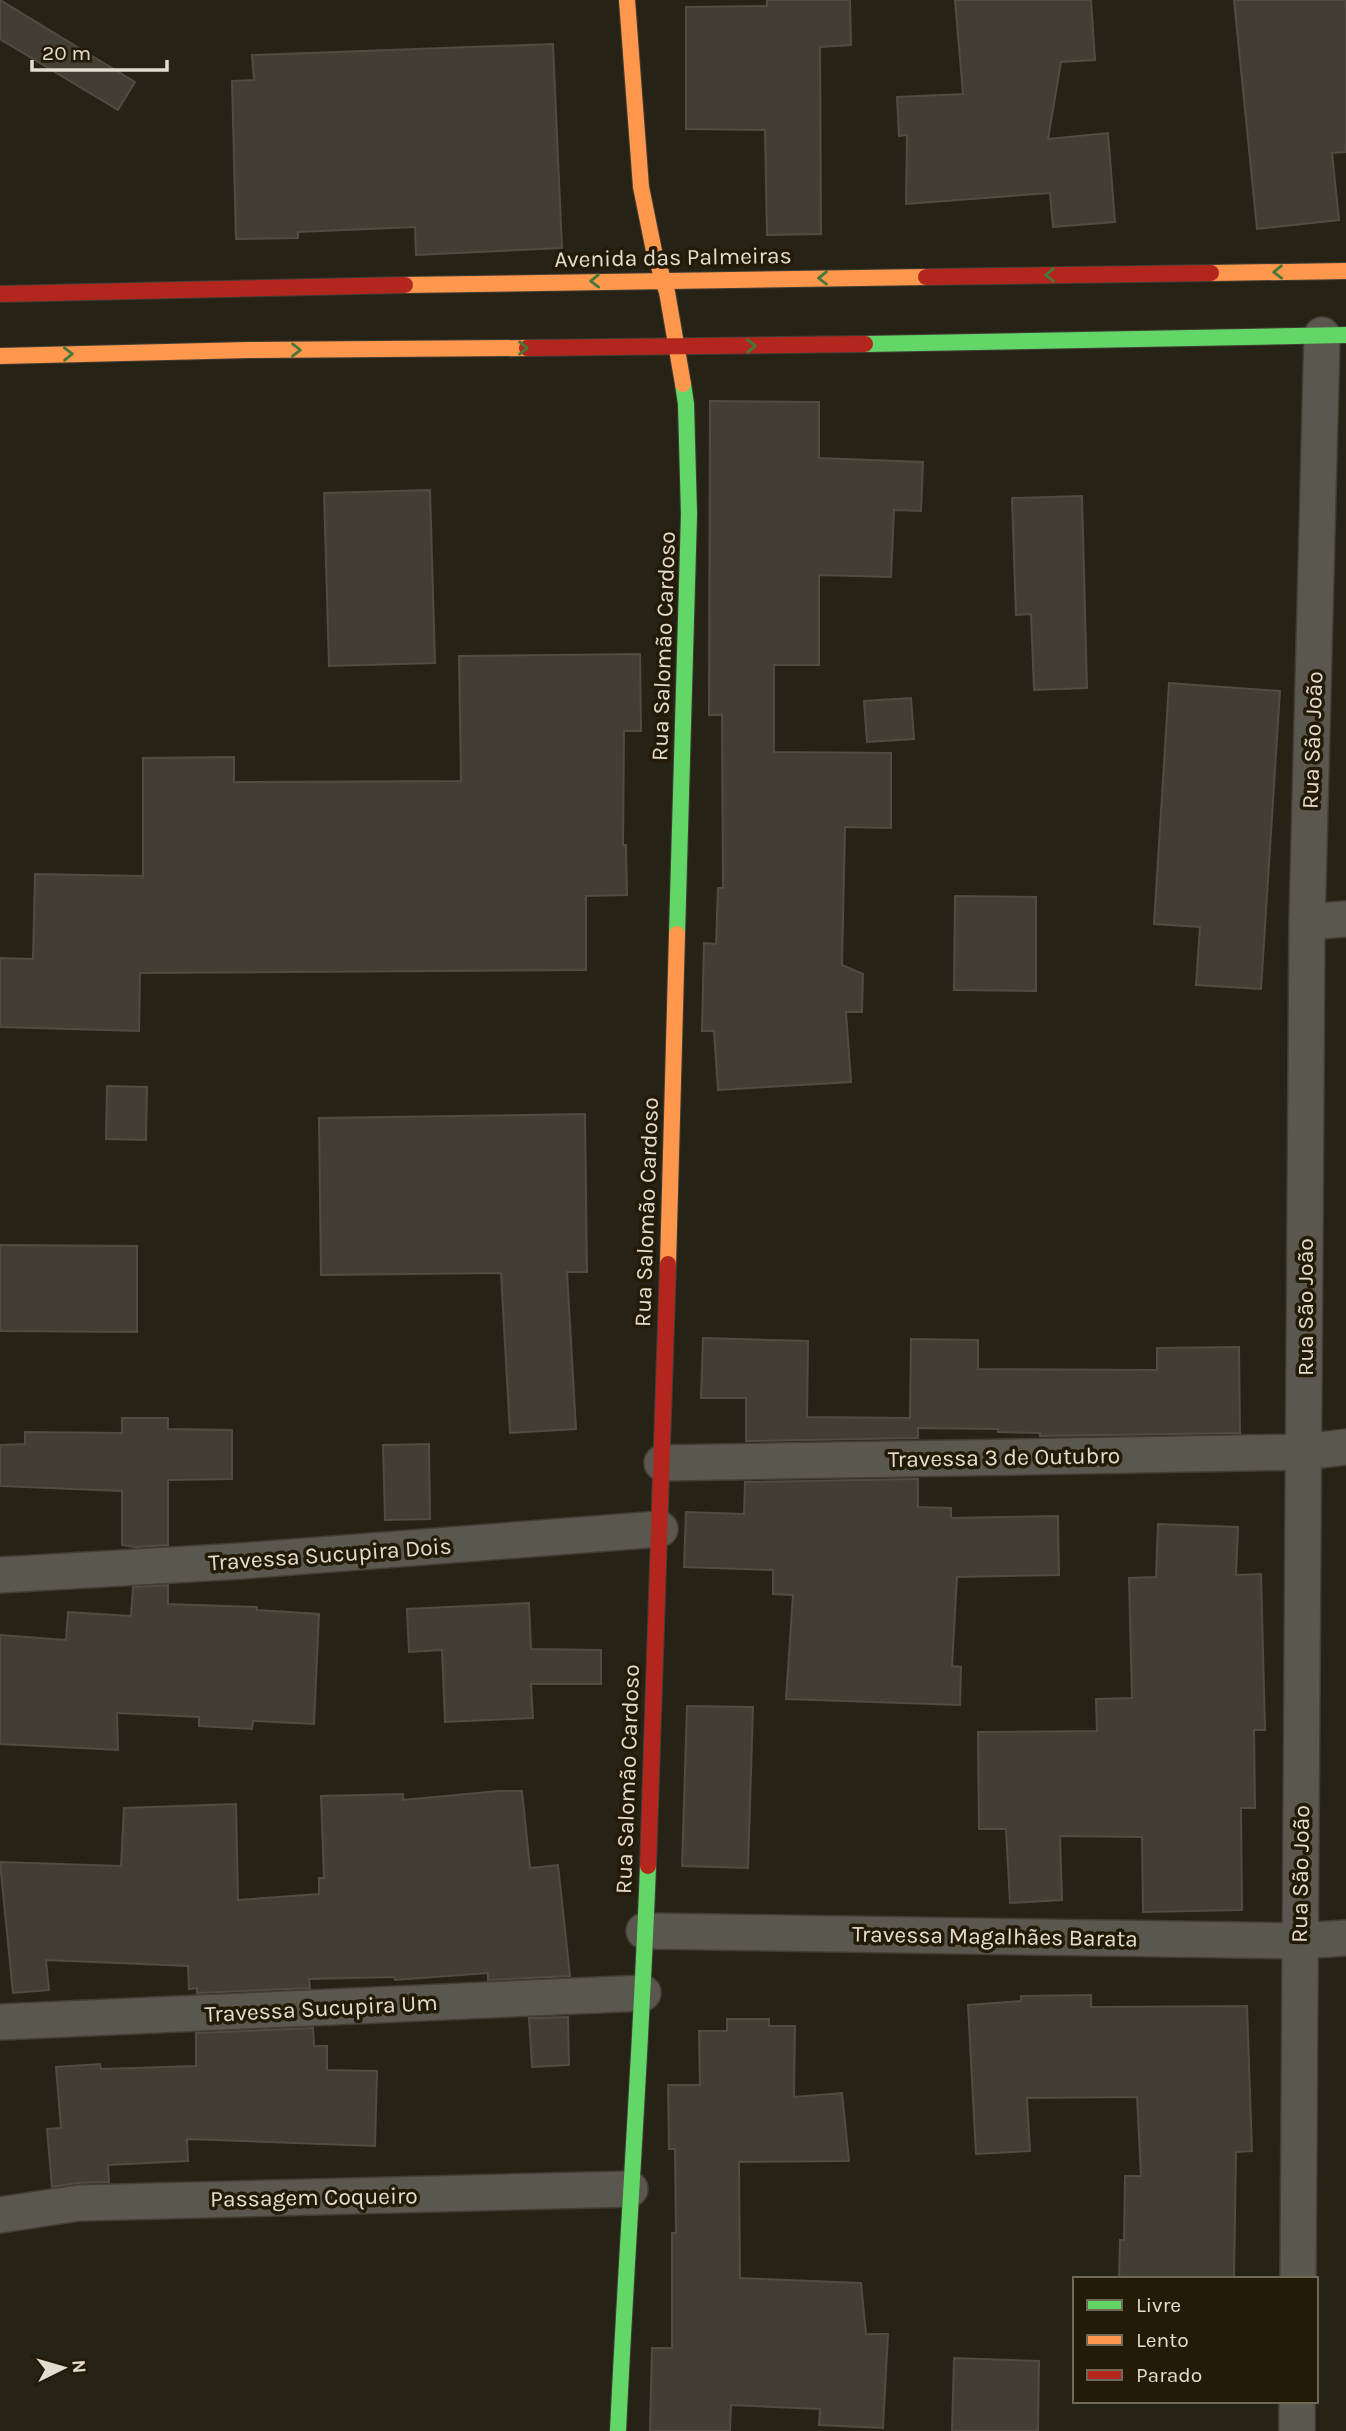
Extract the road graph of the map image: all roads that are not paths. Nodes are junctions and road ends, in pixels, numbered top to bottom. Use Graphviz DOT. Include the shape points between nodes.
graph roads {
  1 [pos="627,0"];
  2 [pos="1346,271"];
  3 [pos="664,280"];
  4 [pos="0,294"];
  5 [pos="1334,335"];
  6 [pos="678,347"];
  7 [pos="0,356"];
  8 [pos="1346,919"];
  9 [pos="1307,922"];
  10 [pos="1346,1447"];
  11 [pos="1304,1452"];
  12 [pos="662,1463"];
  13 [pos="660,1529"];
  14 [pos="0,1575"];
  15 [pos="644,1931"];
  16 [pos="1346,1938"];
  17 [pos="1300,1941"];
  18 [pos="643,1993"];
  19 [pos="0,2022"];
  20 [pos="630,2189"];
  21 [pos="0,2215"];
  22 [pos="1298,2277"];
  23 [pos="1297,2403"];
  24 [pos="618,2431"];
  25 [pos="1297,2431"];
  1 -- 3 [label="main road, Rua Salomão Cardoso" via="641,187"];
  2 -- 3 [label="main road, Avenida das Palmeiras, one-way"];
  3 -- 4 [label="main road, Avenida das Palmeiras, one-way"];
  3 -- 6 [label="main road, Rua Salomão Cardoso"];
  6 -- 5 [label="main road, one-way"];
  5 -- 9 [label="street, Rua São João"];
  7 -- 6 [label="main road, one-way"];
  6 -- 12 [label="main road, Rua Salomão Cardoso" via="686,404 689,514"];
  8 -- 9 [label="street"];
  9 -- 11 [label="street, Rua São João"];
  10 -- 11 [label="street, Travessa 3 de Outubro"];
  11 -- 12 [label="street, Travessa 3 de Outubro"];
  11 -- 17 [label="street, Rua São João"];
  12 -- 13 [label="main road, Rua Salomão Cardoso"];
  13 -- 14 [label="street, Travessa Sucupira Dois"];
  13 -- 15 [label="main road, Rua Salomão Cardoso"];
  15 -- 17 [label="street, Travessa Magalhães Barata"];
  15 -- 18 [label="main road, Rua Salomão Cardoso"];
  16 -- 17 [label="street, Travessa Magalhães Barata"];
  17 -- 22 [label="street, Rua São João"];
  18 -- 19 [label="street, Travessa Sucupira Um"];
  18 -- 20 [label="main road, Rua Salomão Cardoso"];
  20 -- 21 [label="street, Passagem Coqueiro" via="79,2203"];
  20 -- 24 [label="main road, Rua Salomão Cardoso"];
  23 -- 25 [label="street"];
}
